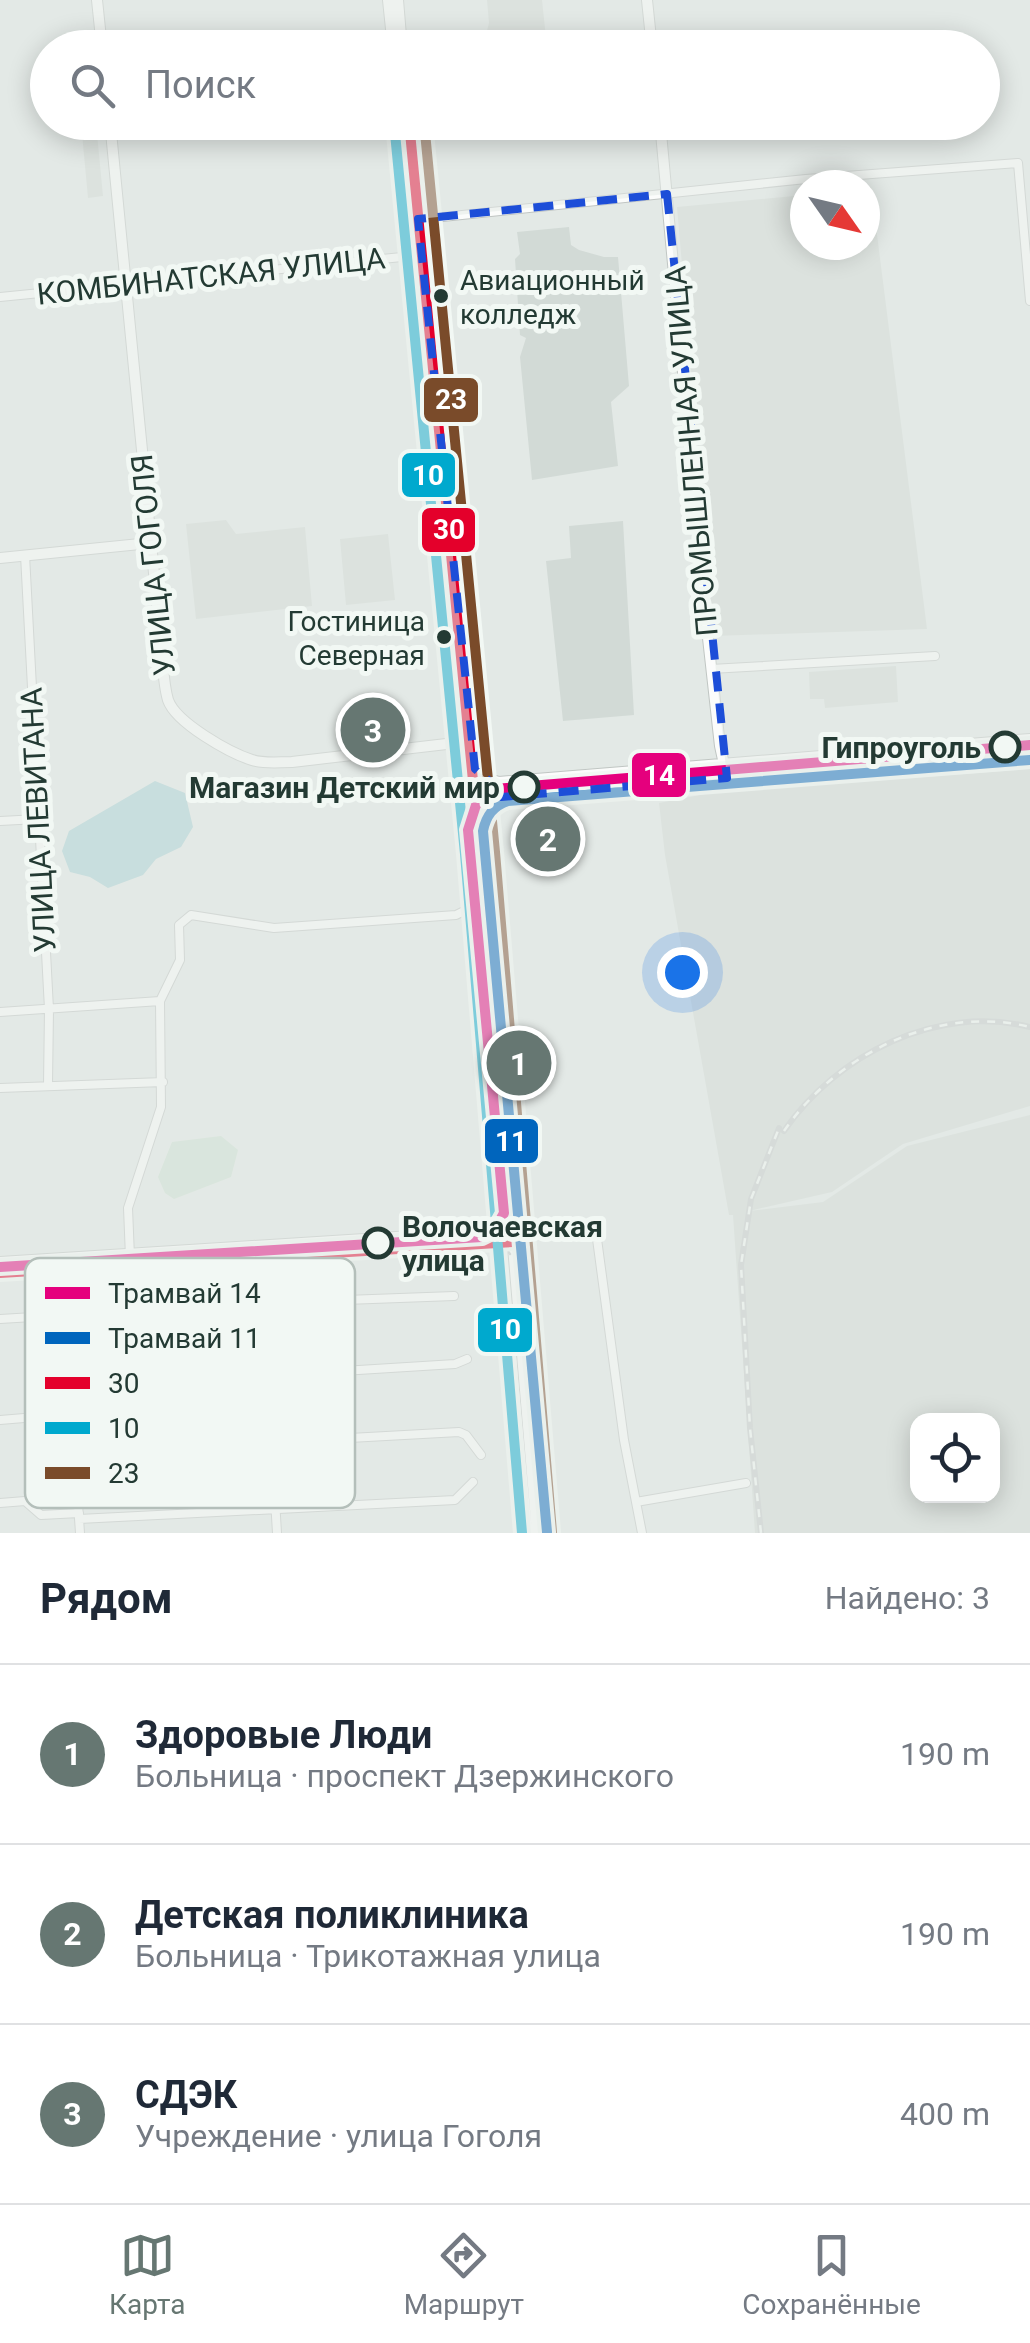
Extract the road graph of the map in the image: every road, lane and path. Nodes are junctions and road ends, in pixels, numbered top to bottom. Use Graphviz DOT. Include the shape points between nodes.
graph roads {
  1 [pos="97,0"];
  2 [pos="388,0"];
  3 [pos="398,0"];
  4 [pos="647,0"];
  5 [pos="100,30"];
  6 [pos="391,30"];
  7 [pos="400,30"];
  8 [pos="650,30"];
  9 [pos="112,140"];
  10 [pos="402,140"];
  11 [pos="410,140"];
  12 [pos="662,140"];
  13 [pos="668,194"];
  14 [pos="413,220"];
  15 [pos="416,255"];
  16 [pos="124,284"];
  17 [pos="0,297"];
  18 [pos="1030,301"];
  19 [pos="150,543"];
  20 [pos="25,555"];
  21 [pos="0,558"];
  22 [pos="935,656"];
  23 [pos="711,669"];
  24 [pos="1030,739"];
  25 [pos="455,743"];
  26 [pos="1030,754"];
  27 [pos="470,758"];
  28 [pos="457,761"];
  29 [pos="723,763"];
  30 [pos="728,778"];
  31 [pos="499,782"];
  32 [pos="472,784"];
  33 [pos="484,792"];
  34 [pos="501,797"];
  35 [pos="474,802"];
  36 [pos="38,819"];
  37 [pos="0,821"];
  38 [pos="477,825"];
  39 [pos="463,830"];
  40 [pos="470,908"];
  41 [pos="160,1000"];
  42 [pos="48,1008"];
  43 [pos="0,1012"];
  44 [pos="162,1082"];
  45 [pos="48,1085"];
  46 [pos="0,1088"];
  47 [pos="509,1236"];
  48 [pos="261,1252"];
  49 [pos="130,1258"];
  50 [pos="174,1258"];
  51 [pos="261,1258"];
  52 [pos="0,1262"];
  53 [pos="25,1263"];
  54 [pos="25,1270"];
  55 [pos="0,1273"];
  56 [pos="454,1296"];
  57 [pos="355,1300"];
  58 [pos="25,1317"];
  59 [pos="0,1319"];
  60 [pos="467,1359"];
  61 [pos="355,1369"];
  62 [pos="25,1418"];
  63 [pos="0,1420"];
  64 [pos="355,1437"];
  65 [pos="481,1454"];
  66 [pos="473,1482"];
  67 [pos="746,1483"];
  68 [pos="25,1501"];
  69 [pos="636,1502"];
  70 [pos="0,1503"];
  71 [pos="355,1504"];
  72 [pos="33,1508"];
  73 [pos="79,1508"];
  74 [pos="275,1508"];
  75 [pos="79,1516"];
  76 [pos="80,1533"];
  77 [pos="277,1533"];
  78 [pos="527,1533"];
  79 [pos="537,1533"];
  80 [pos="642,1533"];
  1 -- 5 [label="main road"];
  2 -- 6 [label="main road"];
  3 -- 7 [label="main road"];
  4 -- 8 [label="main road"];
  9 -- 16 [label="main road, УЛИЦА ГОГОЛЯ"];
  10 -- 14 [label="main road"];
  11 -- 14 [label="main road"];
  12 -- 13 [label="main road, ПРОМЫШЛЕННАЯ УЛИЦА"];
  13 -- 14 [label="street"];
  13 -- 18 [label="street" via="1018,164"];
  13 -- 23 [label="main road, ПРОМЫШЛЕННАЯ УЛИЦА"];
  14 -- 15 [label="main road"];
  15 -- 16 [label="street, КОМБИНАТСКАЯ УЛИЦА"];
  15 -- 25 [label="main road"];
  15 -- 27 [label="main road"];
  16 -- 17 [label="street, КОМБИНАТСКАЯ УЛИЦА"];
  16 -- 19 [label="main road, УЛИЦА ГОГОЛЯ"];
  19 -- 20 [label="main road"];
  19 -- 25 [label="main road, УЛИЦА ГОГОЛЯ" via="168,700 202,734 265,762"];
  20 -- 21 [label="main road"];
  20 -- 36 [label="street, УЛИЦА ЛЕВИТАНА"];
  22 -- 23 [label="street"];
  23 -- 29 [label="main road, ПРОМЫШЛЕННАЯ УЛИЦА"];
  24 -- 29 [label="main road"];
  25 -- 28 [label="main road"];
  26 -- 30 [label="main road"];
  27 -- 31 [label="main road" via="475,770"];
  27 -- 32 [label="main road"];
  28 -- 32 [label="main road"];
  28 -- 39 [label="main road"];
  29 -- 30 [label="main road, ПРОМЫШЛЕННАЯ УЛИЦА"];
  29 -- 31 [label="main road"];
  30 -- 34 [label="main road"];
  31 -- 33 [label="main road"];
  32 -- 33 [label="main road"];
  32 -- 35 [label="main road"];
  33 -- 34 [label="main road"];
  33 -- 35 [label="main road"];
  34 -- 38 [label="main road" via="485,807"];
  35 -- 38 [label="main road"];
  35 -- 39 [label="main road"];
  36 -- 37 [label="street"];
  36 -- 42 [label="street, УЛИЦА ЛЕВИТАНА"];
  38 -- 47 [label="main road"];
  39 -- 40 [label="main road"];
  40 -- 41 [label="street" via="274,928 191,916 179,925 180,960"];
  40 -- 47 [label="main road"];
  41 -- 42 [label="street"];
  41 -- 44 [label="street"];
  42 -- 43 [label="street"];
  42 -- 45 [label="street, УЛИЦА ЛЕВИТАНА"];
  44 -- 45 [label="street"];
  44 -- 49 [label="street" via="157,1126 128,1208"];
  45 -- 46 [label="street"];
  47 -- 48 [label="main road"];
  47 -- 48 [label="main road" via="483,1244"];
  47 -- 69 [label="street" via="586,1228 598,1239"];
  47 -- 78 [label="main road"];
  47 -- 79 [label="main road"];
  48 -- 50 [label="main road"];
  48 -- 51 [label="street"];
  52 -- 53 [label="main road"];
  54 -- 55 [label="main road"];
  56 -- 57 [label="street"];
  58 -- 59 [label="street"];
  60 -- 61 [label="street"];
  62 -- 63 [label="street"];
  64 -- 65 [label="street" via="459,1432"];
  66 -- 71 [label="street" via="455,1500"];
  67 -- 69 [label="street"];
  68 -- 70 [label="street"];
  69 -- 80 [label="street"];
  72 -- 75 [label="street"];
  73 -- 75 [label="street"];
  74 -- 75 [label="street"];
  74 -- 77 [label="street"];
  75 -- 76 [label="street"];
}
